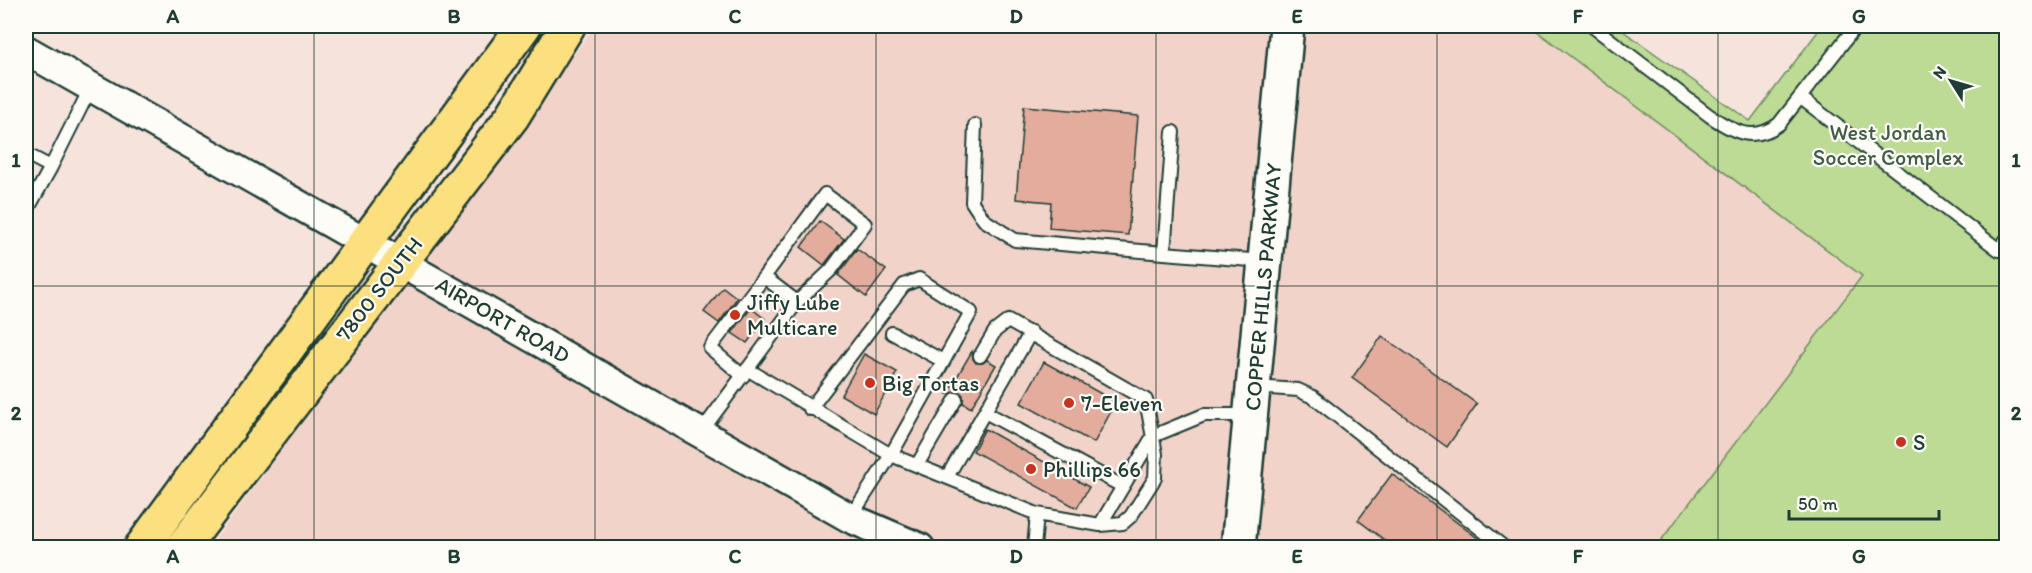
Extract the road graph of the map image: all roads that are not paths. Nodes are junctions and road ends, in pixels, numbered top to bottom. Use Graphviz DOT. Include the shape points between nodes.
graph roads {
  1 [pos="524,26"];
  2 [pos="568,26"];
  3 [pos="1287,26"];
  4 [pos="1592,26"];
  5 [pos="1856,26"];
  6 [pos="26,50"];
  7 [pos="91,87"];
  8 [pos="1801,98"];
  9 [pos="975,125"];
  10 [pos="1173,132"];
  11 [pos="26,154"];
  12 [pos="51,167"];
  13 [pos="26,212"];
  14 [pos="2007,240"];
  15 [pos="365,242"];
  16 [pos="1164,253"];
  17 [pos="1264,261"];
  18 [pos="399,262"];
  19 [pos="764,278"];
  20 [pos="797,302"];
  21 [pos="1031,332"];
  22 [pos="892,333"];
  23 [pos="980,356"];
  24 [pos="943,362"];
  25 [pos="745,372"];
  26 [pos="956,399"];
  27 [pos="1253,401"];
  28 [pos="810,409"];
  29 [pos="985,412"];
  30 [pos="701,432"];
  31 [pos="1153,436"];
  32 [pos="891,455"];
  33 [pos="917,465"];
  34 [pos="947,477"];
  35 [pos="1122,486"];
  36 [pos="1037,514"];
  37 [pos="850,518"];
  38 [pos="1100,525"];
  39 [pos="141,548"];
  40 [pos="182,548"];
  41 [pos="920,548"];
  42 [pos="1034,548"];
  43 [pos="1238,548"];
  44 [pos="1505,548"];
  1 -- 15 [label="main road, 7800 SOUTH"];
  2 -- 18 [label="main road, 7800 SOUTH" via="512,117"];
  3 -- 17 [label="main road, COPPER HILLS PARKWAY"];
  4 -- 8 [label="lane" via="1739,134 1770,130"];
  5 -- 8 [label="lane"];
  6 -- 7 [label="street, AIRPORT ROAD"];
  7 -- 12 [label="lane"];
  7 -- 15 [label="street, AIRPORT ROAD"];
  8 -- 14 [label="lane" via="1999,250"];
  9 -- 16 [label="lane" via="972,202 984,220 1015,240"];
  10 -- 16 [label="lane"];
  11 -- 12 [label="lane"];
  12 -- 13 [label="lane"];
  15 -- 18 [label="street, AIRPORT ROAD"];
  15 -- 39 [label="main road, 7800 SOUTH"];
  16 -- 17 [label="lane"];
  17 -- 27 [label="main road, COPPER HILLS PARKWAY"];
  18 -- 30 [label="street, AIRPORT ROAD"];
  18 -- 40 [label="main road, 7800 SOUTH"];
  19 -- 20 [label="lane"];
  19 -- 20 [label="lane" via="825,194 865,224 831,270"];
  19 -- 25 [label="lane" via="710,348"];
  20 -- 25 [label="lane"];
  21 -- 23 [label="lane" via="1004,322"];
  21 -- 29 [label="lane"];
  21 -- 31 [label="lane" via="1146,400"];
  22 -- 24 [label="lane"];
  24 -- 28 [label="lane" via="971,312 919,279 910,280"];
  24 -- 32 [label="lane"];
  25 -- 28 [label="lane"];
  25 -- 30 [label="lane"];
  26 -- 33 [label="lane"];
  27 -- 31 [label="lane" via="1204,414"];
  27 -- 43 [label="main road, COPPER HILLS PARKWAY"];
  27 -- 44 [label="lane" via="1298,390 1313,397"];
  28 -- 32 [label="lane"];
  29 -- 34 [label="lane"];
  29 -- 35 [label="lane"];
  30 -- 37 [label="street, AIRPORT ROAD"];
  31 -- 35 [label="lane"];
  31 -- 38 [label="lane" via="1157,469 1138,508 1123,523"];
  32 -- 33 [label="lane"];
  32 -- 37 [label="lane"];
  33 -- 34 [label="lane"];
  34 -- 36 [label="lane"];
  35 -- 38 [label="lane"];
  36 -- 38 [label="lane"];
  36 -- 42 [label="lane"];
  37 -- 41 [label="street, AIRPORT ROAD"];
}
